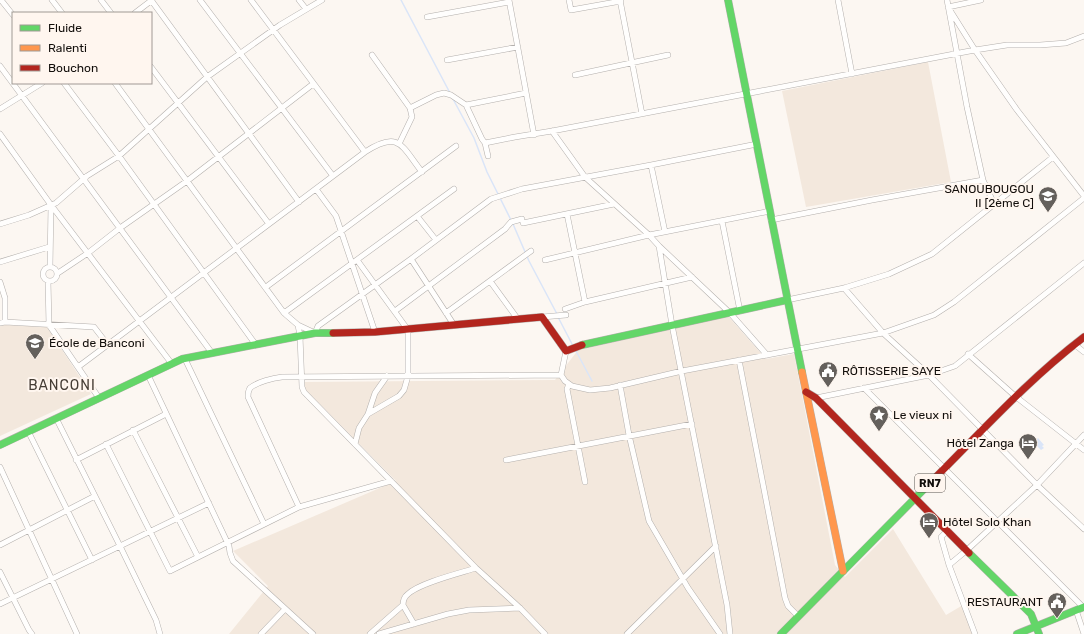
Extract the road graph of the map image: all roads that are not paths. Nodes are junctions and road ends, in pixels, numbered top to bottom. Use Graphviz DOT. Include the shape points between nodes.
graph roads {
  1 [pos="1,0"];
  2 [pos="52,0"];
  3 [pos="101,0"];
  4 [pos="152,0"];
  5 [pos="200,0"];
  6 [pos="251,0"];
  7 [pos="299,0"];
  8 [pos="322,0"];
  9 [pos="570,0"];
  10 [pos="620,0"];
  11 [pos="728,0"];
  12 [pos="838,0"];
  13 [pos="947,0"];
  14 [pos="981,0"];
  15 [pos="509,1"];
  16 [pos="948,7"];
  17 [pos="306,9"];
  18 [pos="61,12"];
  19 [pos="110,12"];
  20 [pos="136,12"];
  21 [pos="12,14"];
  22 [pos="427,17"];
  23 [pos="273,30"];
  24 [pos="1084,36"];
  25 [pos="518,47"];
  26 [pos="975,50"];
  27 [pos="240,54"];
  28 [pos="957,54"];
  29 [pos="372,55"];
  30 [pos="668,55"];
  31 [pos="447,60"];
  32 [pos="632,62"];
  33 [pos="0,66"];
  34 [pos="152,68"];
  35 [pos="852,74"];
  36 [pos="575,75"];
  37 [pos="207,77"];
  38 [pos="12,83"];
  39 [pos="13,84"];
  40 [pos="41,84"];
  41 [pos="65,84"];
  42 [pos="116,84"];
  43 [pos="313,84"];
  44 [pos="526,93"];
  45 [pos="747,94"];
  46 [pos="22,97"];
  47 [pos="178,103"];
  48 [pos="466,105"];
  49 [pos="410,108"];
  50 [pos="0,109"];
  51 [pos="281,109"];
  52 [pos="642,114"];
  53 [pos="149,129"];
  54 [pos="552,131"];
  55 [pos="0,134"];
  56 [pos="249,134"];
  57 [pos="534,135"];
  58 [pos="485,143"];
  59 [pos="399,144"];
  60 [pos="757,144"];
  61 [pos="456,146"];
  62 [pos="365,152"];
  63 [pos="119,156"];
  64 [pos="488,156"];
  65 [pos="218,157"];
  66 [pos="1053,157"];
  67 [pos="651,165"];
  68 [pos="422,172"];
  69 [pos="333,176"];
  70 [pos="586,177"];
  71 [pos="84,179"];
  72 [pos="984,180"];
  73 [pos="187,181"];
  74 [pos="316,189"];
  75 [pos="454,189"];
  76 [pos="1084,197"];
  77 [pos="299,202"];
  78 [pos="154,204"];
  79 [pos="614,204"];
  80 [pos="994,204"];
  81 [pos="51,205"];
  82 [pos="770,212"];
  83 [pos="567,214"];
  84 [pos="417,216"];
  85 [pos="772,220"];
  86 [pos="722,221"];
  87 [pos="0,224"];
  88 [pos="269,224"];
  89 [pos="120,228"];
  90 [pos="341,231"];
  91 [pos="665,232"];
  92 [pos="649,235"];
  93 [pos="436,240"];
  94 [pos="659,246"];
  95 [pos="49,247"];
  96 [pos="236,249"];
  97 [pos="531,252"];
  98 [pos="574,252"];
  99 [pos="88,253"];
  100 [pos="411,259"];
  101 [pos="357,260"];
  102 [pos="545,260"];
  103 [pos="0,262"];
  104 [pos="352,263"];
  105 [pos="1084,263"];
  106 [pos="50,267"];
  107 [pos="58,273"];
  108 [pos="204,273"];
  109 [pos="692,277"];
  110 [pos="48,281"];
  111 [pos="490,281"];
  112 [pos="0,282"];
  113 [pos="666,283"];
  114 [pos="376,284"];
  115 [pos="429,286"];
  116 [pos="266,287"];
  117 [pos="844,288"];
  118 [pos="362,294"];
  119 [pos="171,298"];
  120 [pos="787,300"];
  121 [pos="585,302"];
  122 [pos="565,309"];
  123 [pos="396,311"];
  124 [pos="740,311"];
  125 [pos="284,313"];
  126 [pos="446,313"];
  127 [pos="730,313"];
  128 [pos="566,315"];
  129 [pos="542,317"];
  130 [pos="517,318"];
  131 [pos="140,321"];
  132 [pos="2,322"];
  133 [pos="49,325"];
  134 [pos="298,325"];
  135 [pos="454,325"];
  136 [pos="672,325"];
  137 [pos="408,330"];
  138 [pos="375,332"];
  139 [pos="315,333"];
  140 [pos="883,333"];
  141 [pos="300,336"];
  142 [pos="1084,337"];
  143 [pos="1074,344"];
  144 [pos="108,345"];
  145 [pos="256,345"];
  146 [pos="797,349"];
  147 [pos="566,351"];
  148 [pos="1084,352"];
  149 [pos="212,353"];
  150 [pos="768,354"];
  151 [pos="968,354"];
  152 [pos="185,359"];
  153 [pos="739,360"];
  154 [pos="172,364"];
  155 [pos="78,367"];
  156 [pos="682,371"];
  157 [pos="148,375"];
  158 [pos="561,375"];
  159 [pos="929,375"];
  160 [pos="386,376"];
  161 [pos="408,376"];
  162 [pos="302,377"];
  163 [pos="569,384"];
  164 [pos="620,385"];
  165 [pos="864,388"];
  166 [pos="806,392"];
  167 [pos="1015,396"];
  168 [pos="99,398"];
  169 [pos="816,398"];
  170 [pos="166,414"];
  171 [pos="368,414"];
  172 [pos="56,418"];
  173 [pos="692,424"];
  174 [pos="133,430"];
  175 [pos="984,430"];
  176 [pos="28,431"];
  177 [pos="629,435"];
  178 [pos="1084,435"];
  179 [pos="106,444"];
  180 [pos="355,444"];
  181 [pos="0,445"];
  182 [pos="1076,445"];
  183 [pos="577,446"];
  184 [pos="1084,450"];
  185 [pos="76,460"];
  186 [pos="506,460"];
  187 [pos="0,467"];
  188 [pos="944,469"];
  189 [pos="391,481"];
  190 [pos="585,482"];
  191 [pos="1037,484"];
  192 [pos="95,496"];
  193 [pos="915,499"];
  194 [pos="209,503"];
  195 [pos="299,507"];
  196 [pos="67,511"];
  197 [pos="178,518"];
  198 [pos="997,521"];
  199 [pos="264,524"];
  200 [pos="1084,529"];
  201 [pos="30,530"];
  202 [pos="947,531"];
  203 [pos="150,532"];
  204 [pos="227,542"];
  205 [pos="0,546"];
  206 [pos="120,546"];
  207 [pos="716,546"];
  208 [pos="967,550"];
  209 [pos="198,557"];
  210 [pos="92,560"];
  211 [pos="949,565"];
  212 [pos="476,568"];
  213 [pos="0,572"];
  214 [pos="843,572"];
  215 [pos="52,579"];
  216 [pos="683,579"];
  217 [pos="12,598"];
  218 [pos="0,604"];
  219 [pos="403,605"];
  220 [pos="520,608"];
  221 [pos="1081,608"];
  222 [pos="285,609"];
  223 [pos="798,616"];
  224 [pos="414,624"];
  225 [pos="1036,626"];
  226 [pos="32,634"];
  227 [pos="77,634"];
  228 [pos="160,634"];
  229 [pos="261,634"];
  230 [pos="313,634"];
  231 [pos="370,634"];
  232 [pos="379,634"];
  233 [pos="545,634"];
  234 [pos="627,634"];
  235 [pos="720,634"];
  236 [pos="730,634"];
  237 [pos="780,634"];
  238 [pos="975,634"];
  239 [pos="1017,634"];
  240 [pos="1039,634"];
  241 [pos="1084,634"];
  1 -- 21 [label="street"];
  2 -- 18 [label="street"];
  3 -- 19 [label="street"];
  4 -- 20 [label="street"];
  4 -- 37 [label="street"];
  5 -- 27 [label="street"];
  6 -- 23 [label="street"];
  7 -- 17 [label="street"];
  8 -- 17 [label="street"];
  9 -- 10 [label="street" via="571,10"];
  10 -- 32 [label="street"];
  11 -- 45 [label="main road"];
  12 -- 35 [label="street"];
  13 -- 16 [label="street"];
  14 -- 16 [label="street"];
  15 -- 22 [label="street"];
  15 -- 25 [label="street"];
  16 -- 26 [label="street"];
  16 -- 28 [label="street"];
  17 -- 23 [label="street"];
  23 -- 27 [label="street"];
  23 -- 43 [label="street"];
  24 -- 26 [label="street" via="1066,43 1007,45"];
  25 -- 31 [label="street"];
  25 -- 44 [label="street"];
  26 -- 28 [label="street"];
  26 -- 66 [label="street"];
  27 -- 37 [label="street"];
  27 -- 51 [label="street"];
  28 -- 35 [label="street"];
  28 -- 72 [label="street"];
  29 -- 49 [label="street"];
  30 -- 32 [label="street"];
  32 -- 36 [label="street"];
  32 -- 52 [label="street"];
  33 -- 38 [label="street"];
  34 -- 47 [label="street"];
  35 -- 45 [label="street"];
  37 -- 47 [label="street"];
  37 -- 56 [label="street"];
  39 -- 46 [label="street"];
  40 -- 46 [label="street"];
  41 -- 63 [label="street"];
  42 -- 53 [label="street"];
  43 -- 51 [label="street"];
  43 -- 62 [label="street"];
  44 -- 48 [label="street"];
  44 -- 57 [label="street"];
  45 -- 52 [label="street"];
  45 -- 60 [label="main road"];
  46 -- 50 [label="street"];
  46 -- 71 [label="street"];
  47 -- 53 [label="street"];
  47 -- 65 [label="street"];
  48 -- 49 [label="street" via="444,93"];
  48 -- 58 [label="street"];
  49 -- 59 [label="street" via="412,117"];
  51 -- 56 [label="street"];
  51 -- 69 [label="street"];
  52 -- 54 [label="street"];
  53 -- 63 [label="street"];
  53 -- 73 [label="street"];
  54 -- 57 [label="street"];
  54 -- 70 [label="street"];
  55 -- 81 [label="street"];
  56 -- 65 [label="street"];
  56 -- 77 [label="street"];
  57 -- 58 [label="street" via="515,136"];
  58 -- 64 [label="street"];
  59 -- 62 [label="street" via="389,140"];
  59 -- 68 [label="street"];
  60 -- 67 [label="street"];
  60 -- 82 [label="main road"];
  61 -- 68 [label="street"];
  62 -- 69 [label="street"];
  63 -- 71 [label="street"];
  63 -- 78 [label="street"];
  65 -- 73 [label="street"];
  65 -- 88 [label="street"];
  66 -- 76 [label="street"];
  66 -- 80 [label="street"];
  67 -- 70 [label="street"];
  67 -- 91 [label="street"];
  68 -- 90 [label="street"];
  69 -- 74 [label="street"];
  70 -- 79 [label="street"];
  70 -- 93 [label="street" via="522,189 491,198"];
  71 -- 81 [label="street"];
  71 -- 89 [label="street"];
  72 -- 80 [label="street"];
  72 -- 85 [label="street"];
  73 -- 78 [label="street"];
  73 -- 96 [label="street"];
  74 -- 77 [label="street"];
  74 -- 90 [label="street" via="336,216"];
  75 -- 84 [label="street"];
  76 -- 140 [label="street" via="954,302 934,315"];
  77 -- 88 [label="street"];
  78 -- 89 [label="street"];
  78 -- 108 [label="street"];
  79 -- 83 [label="street"];
  79 -- 92 [label="street"];
  80 -- 117 [label="street" via="932,254 889,274"];
  81 -- 87 [label="street" via="30,215"];
  81 -- 95 [label="street"];
  81 -- 99 [label="street"];
  82 -- 85 [label="main road"];
  82 -- 86 [label="street"];
  83 -- 98 [label="street"];
  83 -- 115 [label="street" via="511,222"];
  84 -- 93 [label="street"];
  84 -- 101 [label="street"];
  85 -- 120 [label="main road"];
  86 -- 91 [label="street"];
  86 -- 124 [label="street"];
  88 -- 96 [label="street"];
  89 -- 99 [label="street"];
  89 -- 119 [label="street"];
  90 -- 104 [label="street"];
  90 -- 116 [label="street"];
  91 -- 92 [label="street"];
  92 -- 94 [label="street"];
  92 -- 98 [label="street"];
  93 -- 100 [label="street"];
  94 -- 109 [label="street"];
  94 -- 113 [label="street"];
  95 -- 103 [label="street"];
  95 -- 106 [label="street"];
  96 -- 108 [label="street"];
  96 -- 116 [label="street"];
  97 -- 111 [label="street"];
  98 -- 102 [label="street"];
  98 -- 121 [label="street"];
  99 -- 107 [label="street"];
  99 -- 131 [label="street"];
  100 -- 114 [label="street"];
  100 -- 115 [label="street"];
  101 -- 104 [label="street"];
  101 -- 114 [label="street"];
  104 -- 118 [label="street"];
  104 -- 125 [label="street"];
  105 -- 151 [label="street"];
  106 -- 107 [label="street"];
  106 -- 110 [label="street" via="45,269 43,274"];
  107 -- 110 [label="street" via="55,280"];
  108 -- 119 [label="street"];
  108 -- 145 [label="street"];
  109 -- 113 [label="street"];
  109 -- 127 [label="street"];
  110 -- 133 [label="street"];
  111 -- 126 [label="street"];
  111 -- 130 [label="street"];
  112 -- 132 [label="street" via="5,298"];
  113 -- 121 [label="street"];
  113 -- 136 [label="street"];
  114 -- 118 [label="street"];
  114 -- 123 [label="street"];
  115 -- 123 [label="street"];
  115 -- 126 [label="street"];
  116 -- 125 [label="street"];
  117 -- 120 [label="street"];
  117 -- 140 [label="street"];
  118 -- 138 [label="street"];
  118 -- 139 [label="street" via="318,326"];
  119 -- 131 [label="street"];
  119 -- 149 [label="street"];
  120 -- 124 [label="main road"];
  120 -- 146 [label="main road"];
  121 -- 122 [label="street"];
  123 -- 137 [label="street"];
  124 -- 127 [label="main road"];
  125 -- 134 [label="street"];
  126 -- 135 [label="street"];
  127 -- 136 [label="main road"];
  127 -- 150 [label="street"];
  128 -- 129 [label="street"];
  129 -- 130 [label="main road"];
  129 -- 147 [label="main road"];
  130 -- 135 [label="main road"];
  131 -- 144 [label="street"];
  131 -- 154 [label="street"];
  132 -- 133 [label="street"];
  133 -- 144 [label="street" via="94,327"];
  133 -- 155 [label="street"];
  134 -- 139 [label="street"];
  134 -- 141 [label="street"];
  135 -- 137 [label="main road"];
  136 -- 147 [label="main road" via="582,345"];
  136 -- 156 [label="street"];
  137 -- 138 [label="main road"];
  137 -- 161 [label="street"];
  138 -- 139 [label="main road"];
  139 -- 141 [label="main road"];
  140 -- 146 [label="street"];
  140 -- 159 [label="street"];
  141 -- 145 [label="main road"];
  141 -- 162 [label="street"];
  142 -- 143 [label="main road, RN7"];
  143 -- 148 [label="street"];
  143 -- 167 [label="main road, RN7"];
  144 -- 155 [label="street"];
  145 -- 149 [label="main road"];
  146 -- 150 [label="street"];
  146 -- 166 [label="main road"];
  147 -- 158 [label="street"];
  149 -- 152 [label="main road"];
  150 -- 153 [label="street"];
  151 -- 159 [label="street" via="955,366"];
  151 -- 167 [label="street"];
  152 -- 154 [label="main road"];
  152 -- 199 [label="street"];
  153 -- 156 [label="street"];
  153 -- 223 [label="street" via="785,598 788,606"];
  154 -- 157 [label="main road"];
  155 -- 168 [label="street"];
  156 -- 164 [label="street"];
  156 -- 173 [label="street"];
  157 -- 168 [label="main road"];
  157 -- 170 [label="street"];
  158 -- 161 [label="street"];
  158 -- 163 [label="street"];
  159 -- 165 [label="street"];
  159 -- 175 [label="street"];
  160 -- 161 [label="street"];
  160 -- 162 [label="street"];
  160 -- 171 [label="street" via="375,393"];
  161 -- 171 [label="street" via="404,390 399,396"];
  162 -- 180 [label="street" via="304,392"];
  162 -- 195 [label="street" via="273,378 250,388 248,393 248,398"];
  163 -- 164 [label="street" via="590,390"];
  163 -- 183 [label="street" via="567,389"];
  164 -- 177 [label="street"];
  165 -- 169 [label="street"];
  165 -- 188 [label="street"];
  166 -- 169 [label="main road"];
  166 -- 214 [label="main road"];
  167 -- 175 [label="main road, RN7"];
  167 -- 182 [label="street"];
  168 -- 172 [label="main road"];
  169 -- 193 [label="main road"];
  170 -- 174 [label="street"];
  170 -- 194 [label="street"];
  171 -- 180 [label="street" via="359,428"];
  172 -- 176 [label="main road"];
  172 -- 185 [label="street"];
  173 -- 177 [label="street"];
  173 -- 207 [label="street"];
  174 -- 179 [label="street"];
  174 -- 197 [label="street"];
  175 -- 188 [label="main road, RN7"];
  175 -- 191 [label="street"];
  176 -- 181 [label="main road"];
  176 -- 196 [label="street"];
  177 -- 183 [label="street"];
  177 -- 216 [label="street" via="649,521"];
  178 -- 182 [label="street"];
  179 -- 185 [label="street"];
  179 -- 203 [label="street"];
  180 -- 189 [label="street"];
  182 -- 184 [label="street"];
  182 -- 191 [label="street"];
  183 -- 186 [label="street"];
  183 -- 190 [label="street"];
  185 -- 192 [label="street"];
  187 -- 201 [label="street"];
  188 -- 193 [label="main road, RN7"];
  188 -- 198 [label="street"];
  189 -- 195 [label="street"];
  189 -- 212 [label="street"];
  191 -- 198 [label="street"];
  191 -- 200 [label="street"];
  192 -- 196 [label="street"];
  192 -- 206 [label="street"];
  193 -- 202 [label="main road"];
  193 -- 214 [label="main road, RN7"];
  194 -- 197 [label="street"];
  194 -- 204 [label="street"];
  195 -- 199 [label="street"];
  196 -- 201 [label="street"];
  196 -- 210 [label="street"];
  197 -- 203 [label="street"];
  197 -- 209 [label="street"];
  198 -- 208 [label="street"];
  198 -- 221 [label="street"];
  199 -- 204 [label="street"];
  201 -- 205 [label="street"];
  201 -- 215 [label="street"];
  202 -- 208 [label="main road"];
  202 -- 211 [label="street" via="941,537"];
  203 -- 206 [label="street"];
  203 -- 209 [label="street" via="170,571"];
  204 -- 209 [label="street"];
  204 -- 222 [label="street" via="233,561"];
  206 -- 210 [label="street"];
  206 -- 228 [label="street" via="156,620"];
  207 -- 216 [label="street"];
  207 -- 236 [label="street"];
  208 -- 211 [label="street"];
  208 -- 225 [label="main road" via="1031,614"];
  210 -- 215 [label="street"];
  211 -- 238 [label="street"];
  212 -- 219 [label="street" via="416,588 407,594"];
  212 -- 220 [label="street"];
  213 -- 217 [label="street"];
  214 -- 223 [label="main road, RN7"];
  215 -- 217 [label="street"];
  215 -- 227 [label="street"];
  216 -- 234 [label="street"];
  216 -- 235 [label="street"];
  217 -- 218 [label="street"];
  217 -- 226 [label="street"];
  219 -- 224 [label="street"];
  219 -- 231 [label="street"];
  220 -- 224 [label="street" via="469,610"];
  220 -- 233 [label="street"];
  221 -- 225 [label="main road"];
  221 -- 241 [label="street"];
  222 -- 229 [label="street"];
  222 -- 230 [label="street"];
  223 -- 237 [label="main road, RN7"];
  224 -- 232 [label="street"];
  225 -- 239 [label="main road"];
  225 -- 240 [label="main road"];
}
